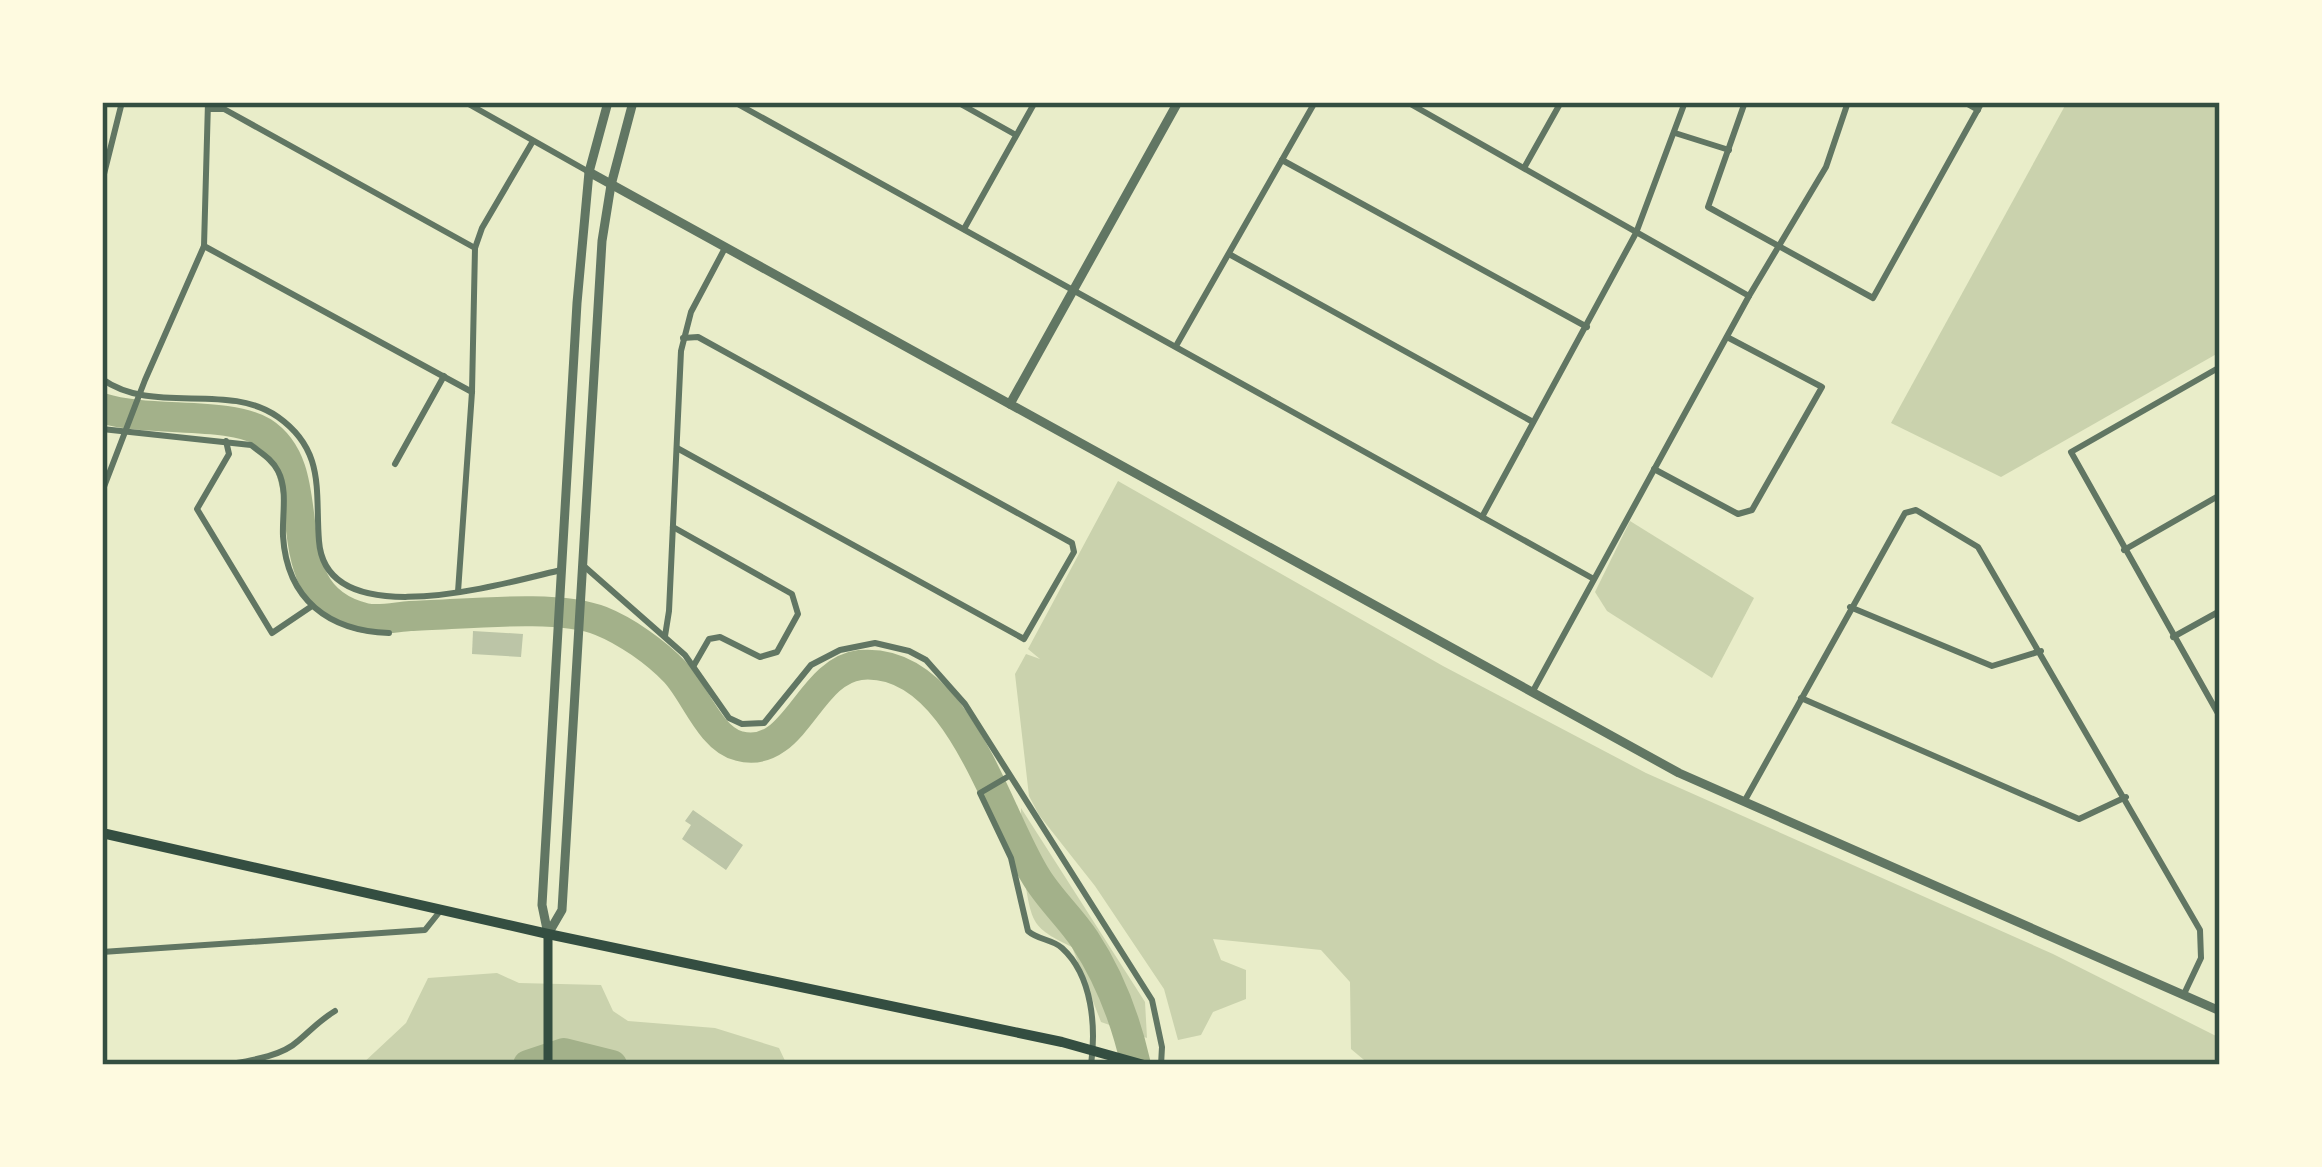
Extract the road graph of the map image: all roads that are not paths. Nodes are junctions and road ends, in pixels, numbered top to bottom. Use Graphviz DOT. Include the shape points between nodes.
graph roads {
  1 [pos="122,102"];
  2 [pos="608,102"];
  3 [pos="633,102"];
  4 [pos="734,102"];
  5 [pos="957,102"];
  6 [pos="1035,102"];
  7 [pos="1178,102"];
  8 [pos="1316,102"];
  9 [pos="1407,102"];
  10 [pos="1442,102"];
  11 [pos="1561,102"];
  12 [pos="1685,102"];
  13 [pos="1745,102"];
  14 [pos="1848,102"];
  15 [pos="1964,102"];
  16 [pos="468,103"];
  17 [pos="208,106"];
  18 [pos="1980,106"];
  19 [pos="1434,116"];
  20 [pos="1674,133"];
  21 [pos="1016,135"];
  22 [pos="533,141"];
  23 [pos="1729,150"];
  24 [pos="1282,160"];
  25 [pos="1524,168"];
  26 [pos="589,172"];
  27 [pos="102,182"];
  28 [pos="611,185"];
  29 [pos="964,230"];
  30 [pos="1636,232"];
  31 [pos="204,246"];
  32 [pos="726,247"];
  33 [pos="1780,247"];
  34 [pos="475,248"];
  35 [pos="1229,254"];
  36 [pos="1074,290"];
  37 [pos="1749,296"];
  38 [pos="1587,327"];
  39 [pos="1727,337"];
  40 [pos="683,338"];
  41 [pos="1176,346"];
  42 [pos="2220,367"];
  43 [pos="444,376"];
  44 [pos="102,379"];
  45 [pos="472,392"];
  46 [pos="139,400"];
  47 [pos="1010,404"];
  48 [pos="1533,422"];
  49 [pos="102,429"];
  50 [pos="127,430"];
  51 [pos="226,441"];
  52 [pos="677,448"];
  53 [pos="395,464"];
  54 [pos="1654,469"];
  55 [pos="102,492"];
  56 [pos="2220,495"];
  57 [pos="1482,517"];
  58 [pos="673,527"];
  59 [pos="2124,550"];
  60 [pos="582,565"];
  61 [pos="561,570"];
  62 [pos="1592,578"];
  63 [pos="458,592"];
  64 [pos="312,606"];
  65 [pos="1850,607"];
  66 [pos="2220,611"];
  67 [pos="389,633"];
  68 [pos="665,636"];
  69 [pos="2173,637"];
  70 [pos="2041,651"];
  71 [pos="694,665"];
  72 [pos="1532,693"];
  73 [pos="1801,698"];
  74 [pos="2220,717"];
  75 [pos="1008,776"];
  76 [pos="2126,797"];
  77 [pos="1744,802"];
  78 [pos="102,833"];
  79 [pos="440,910"];
  80 [pos="548,934"];
  81 [pos="102,952"];
  82 [pos="2184,996"];
  83 [pos="335,1011"];
  84 [pos="2220,1011"];
  85 [pos="1093,1050"];
  86 [pos="225,1065"];
  87 [pos="548,1065"];
  88 [pos="1090,1065"];
  89 [pos="1144,1065"];
  90 [pos="1161,1065"];
  1 -- 27 [label="street"];
  2 -- 26 [label="street"];
  3 -- 28 [label="street"];
  4 -- 29 [label="street"];
  5 -- 21 [label="street"];
  6 -- 21 [label="street"];
  7 -- 36 [label="street"];
  8 -- 24 [label="street"];
  9 -- 19 [label="street"];
  10 -- 19 [label="street"];
  11 -- 25 [label="street"];
  12 -- 20 [label="street"];
  13 -- 23 [label="street"];
  14 -- 33 [label="street" via="1826,167"];
  15 -- 18 [label="street"];
  16 -- 22 [label="street"];
  17 -- 31 [label="street"];
  17 -- 34 [label="street"];
  18 -- 33 [label="street" via="1873,298"];
  19 -- 25 [label="street"];
  20 -- 23 [label="street"];
  20 -- 30 [label="street"];
  21 -- 29 [label="street"];
  22 -- 26 [label="street"];
  22 -- 34 [label="street"];
  23 -- 33 [label="street" via="1708,208"];
  24 -- 35 [label="street"];
  24 -- 38 [label="street"];
  25 -- 30 [label="street"];
  26 -- 28 [label="street"];
  26 -- 61 [label="street"];
  28 -- 32 [label="street"];
  28 -- 60 [label="street"];
  29 -- 36 [label="street"];
  30 -- 37 [label="street"];
  30 -- 38 [label="street"];
  31 -- 43 [label="street"];
  31 -- 46 [label="street"];
  32 -- 40 [label="street"];
  32 -- 47 [label="street"];
  33 -- 37 [label="street"];
  34 -- 45 [label="street"];
  35 -- 41 [label="street"];
  35 -- 48 [label="street"];
  36 -- 41 [label="street"];
  36 -- 47 [label="street"];
  37 -- 39 [label="street"];
  38 -- 48 [label="street"];
  39 -- 54 [label="street"];
  39 -- 54 [label="street" via="1822,387 1752,510 1738,514"];
  40 -- 52 [label="street"];
  40 -- 52 [label="street" via="698,337 902,448 1072,543 1074,552 1024,639"];
  41 -- 57 [label="street"];
  42 -- 59 [label="street" via="2072,452"];
  43 -- 45 [label="street"];
  43 -- 53 [label="street"];
  44 -- 46 [label="street"];
  45 -- 63 [label="street"];
  46 -- 50 [label="street"];
  46 -- 63 [label="street" via="232,402 279,418 311,456 318,545 343,585 367,596"];
  47 -- 72 [label="street"];
  48 -- 57 [label="street"];
  49 -- 50 [label="street"];
  50 -- 51 [label="street"];
  50 -- 55 [label="street"];
  51 -- 64 [label="street" via="251,445 277,469 285,552"];
  51 -- 64 [label="street" via="229,454 197,508 272,633"];
  52 -- 58 [label="street"];
  54 -- 62 [label="street"];
  56 -- 59 [label="street"];
  57 -- 62 [label="street"];
  58 -- 68 [label="street"];
  58 -- 71 [label="street" via="792,594 798,614 777,652 760,657 719,637"];
  59 -- 69 [label="street"];
  60 -- 68 [label="street"];
  60 -- 80 [label="street" via="562,910"];
  61 -- 63 [label="street"];
  61 -- 80 [label="street" via="542,905"];
  62 -- 72 [label="street"];
  64 -- 67 [label="street" via="351,630"];
  65 -- 70 [label="street" via="1992,667"];
  65 -- 70 [label="street" via="1905,513 1916,510 1978,547"];
  65 -- 73 [label="street"];
  66 -- 69 [label="street"];
  68 -- 71 [label="street"];
  69 -- 74 [label="street"];
  70 -- 76 [label="street"];
  71 -- 75 [label="street" via="729,718 753,725 775,713 811,665 840,650 875,643 909,651 943,675"];
  72 -- 77 [label="street"];
  73 -- 76 [label="street" via="2079,819"];
  73 -- 77 [label="street"];
  75 -- 85 [label="street" via="980,793 1011,858 1023,921 1076,967 1092,1010"];
  75 -- 90 [label="street" via="1152,1000"];
  76 -- 82 [label="street" via="2203,939"];
  77 -- 82 [label="street"];
  78 -- 79 [label="main road"];
  79 -- 80 [label="main road"];
  79 -- 81 [label="street" via="425,930"];
  80 -- 85 [label="main road"];
  80 -- 87 [label="main road"];
  82 -- 84 [label="street"];
  83 -- 86 [label="street" via="297,1043"];
  85 -- 88 [label="street"];
  85 -- 89 [label="main road"];
}
